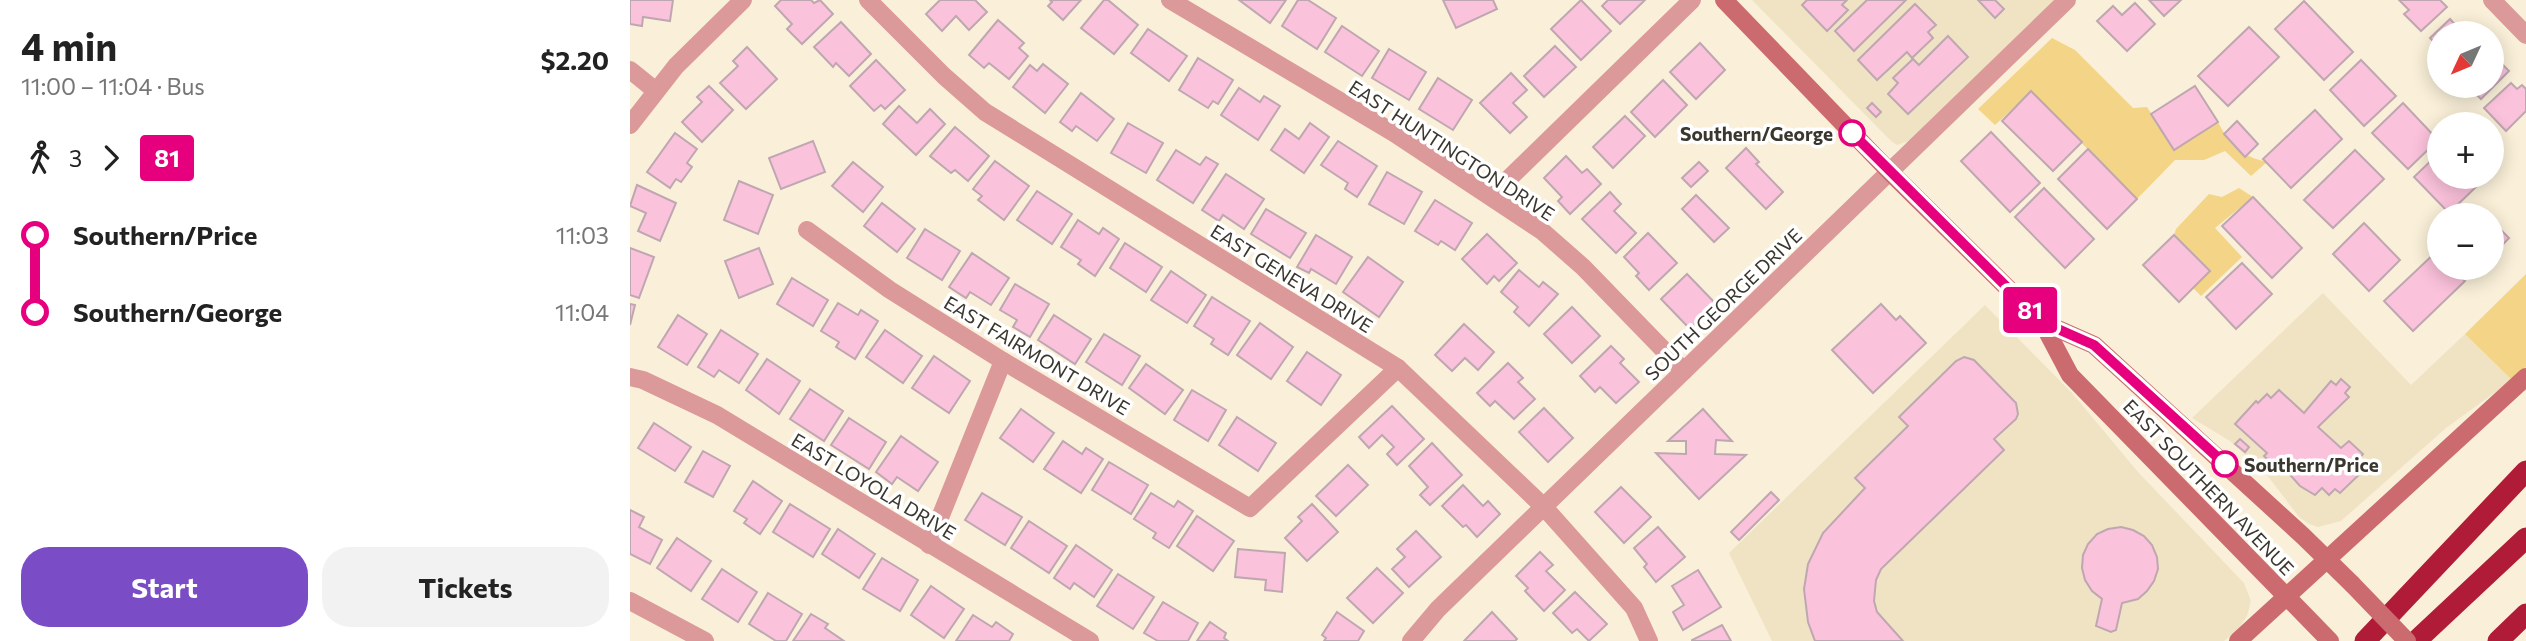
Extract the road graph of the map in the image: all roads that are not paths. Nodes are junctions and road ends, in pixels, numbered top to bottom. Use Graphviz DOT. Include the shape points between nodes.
graph roads {
  1 [pos="743,0"];
  2 [pos="868,0"];
  3 [pos="1170,0"];
  4 [pos="1692,0"];
  5 [pos="1724,0"];
  6 [pos="2067,0"];
  7 [pos="2492,0"];
  8 [pos="2526,35"];
  9 [pos="630,70"];
  10 [pos="656,91"];
  11 [pos="630,125"];
  12 [pos="1890,172"];
  13 [pos="1491,196"];
  14 [pos="807,230"];
  15 [pos="2042,322"];
  16 [pos="1003,361"];
  17 [pos="1398,368"];
  18 [pos="1684,371"];
  19 [pos="630,377"];
  20 [pos="2526,377"];
  21 [pos="2526,471"];
  22 [pos="1544,507"];
  23 [pos="2526,538"];
  24 [pos="929,545"];
  25 [pos="2326,559"];
  26 [pos="2286,596"];
  27 [pos="630,601"];
  28 [pos="2526,614"];
  29 [pos="678,625"];
  30 [pos="668,641"];
  31 [pos="705,641"];
  32 [pos="1090,641"];
  33 [pos="1411,641"];
  34 [pos="1648,641"];
  35 [pos="2238,641"];
  36 [pos="2330,641"];
  37 [pos="2365,641"];
  38 [pos="2407,641"];
  39 [pos="2416,641"];
  40 [pos="2498,641"];
  1 -- 10 [label="street"];
  2 -- 17 [label="street, EAST GENEVA DRIVE" via="985,112"];
  3 -- 13 [label="street, EAST HUNTINGTON DRIVE"];
  4 -- 13 [label="street"];
  5 -- 12 [label="main road, EAST SOUTHERN AVENUE"];
  6 -- 12 [label="street, SOUTH GEORGE DRIVE"];
  7 -- 8 [label="street"];
  9 -- 10 [label="street"];
  10 -- 11 [label="street"];
  12 -- 15 [label="main road, EAST SOUTHERN AVENUE"];
  12 -- 18 [label="street, SOUTH GEORGE DRIVE"];
  13 -- 18 [label="street, EAST HUNTINGTON DRIVE" via="1583,267"];
  14 -- 16 [label="street, EAST FAIRMONT DRIVE" via="890,290"];
  15 -- 25 [label="main road, EAST SOUTHERN AVENUE" via="2094,345"];
  15 -- 26 [label="main road, EAST SOUTHERN AVENUE" via="2070,375"];
  16 -- 17 [label="street, EAST FAIRMONT DRIVE" via="1250,508"];
  16 -- 24 [label="street"];
  17 -- 22 [label="street, EAST GENEVA DRIVE"];
  18 -- 22 [label="street, SOUTH GEORGE DRIVE"];
  19 -- 24 [label="street, EAST LOYOLA DRIVE" via="717,415"];
  20 -- 25 [label="main road"];
  21 -- 37 [label="highway"];
  22 -- 33 [label="street, SOUTH GEORGE DRIVE"];
  22 -- 34 [label="street, EAST GENEVA DRIVE" via="1634,608"];
  23 -- 39 [label="highway"];
  24 -- 32 [label="street, EAST LOYOLA DRIVE"];
  25 -- 26 [label="main road"];
  25 -- 38 [label="main road, EAST SOUTHERN AVENUE, bridge"];
  26 -- 35 [label="main road"];
  26 -- 36 [label="main road, EAST SOUTHERN AVENUE"];
  27 -- 29 [label="street"];
  28 -- 40 [label="highway"];
  29 -- 30 [label="street"];
  29 -- 31 [label="street"];
}
